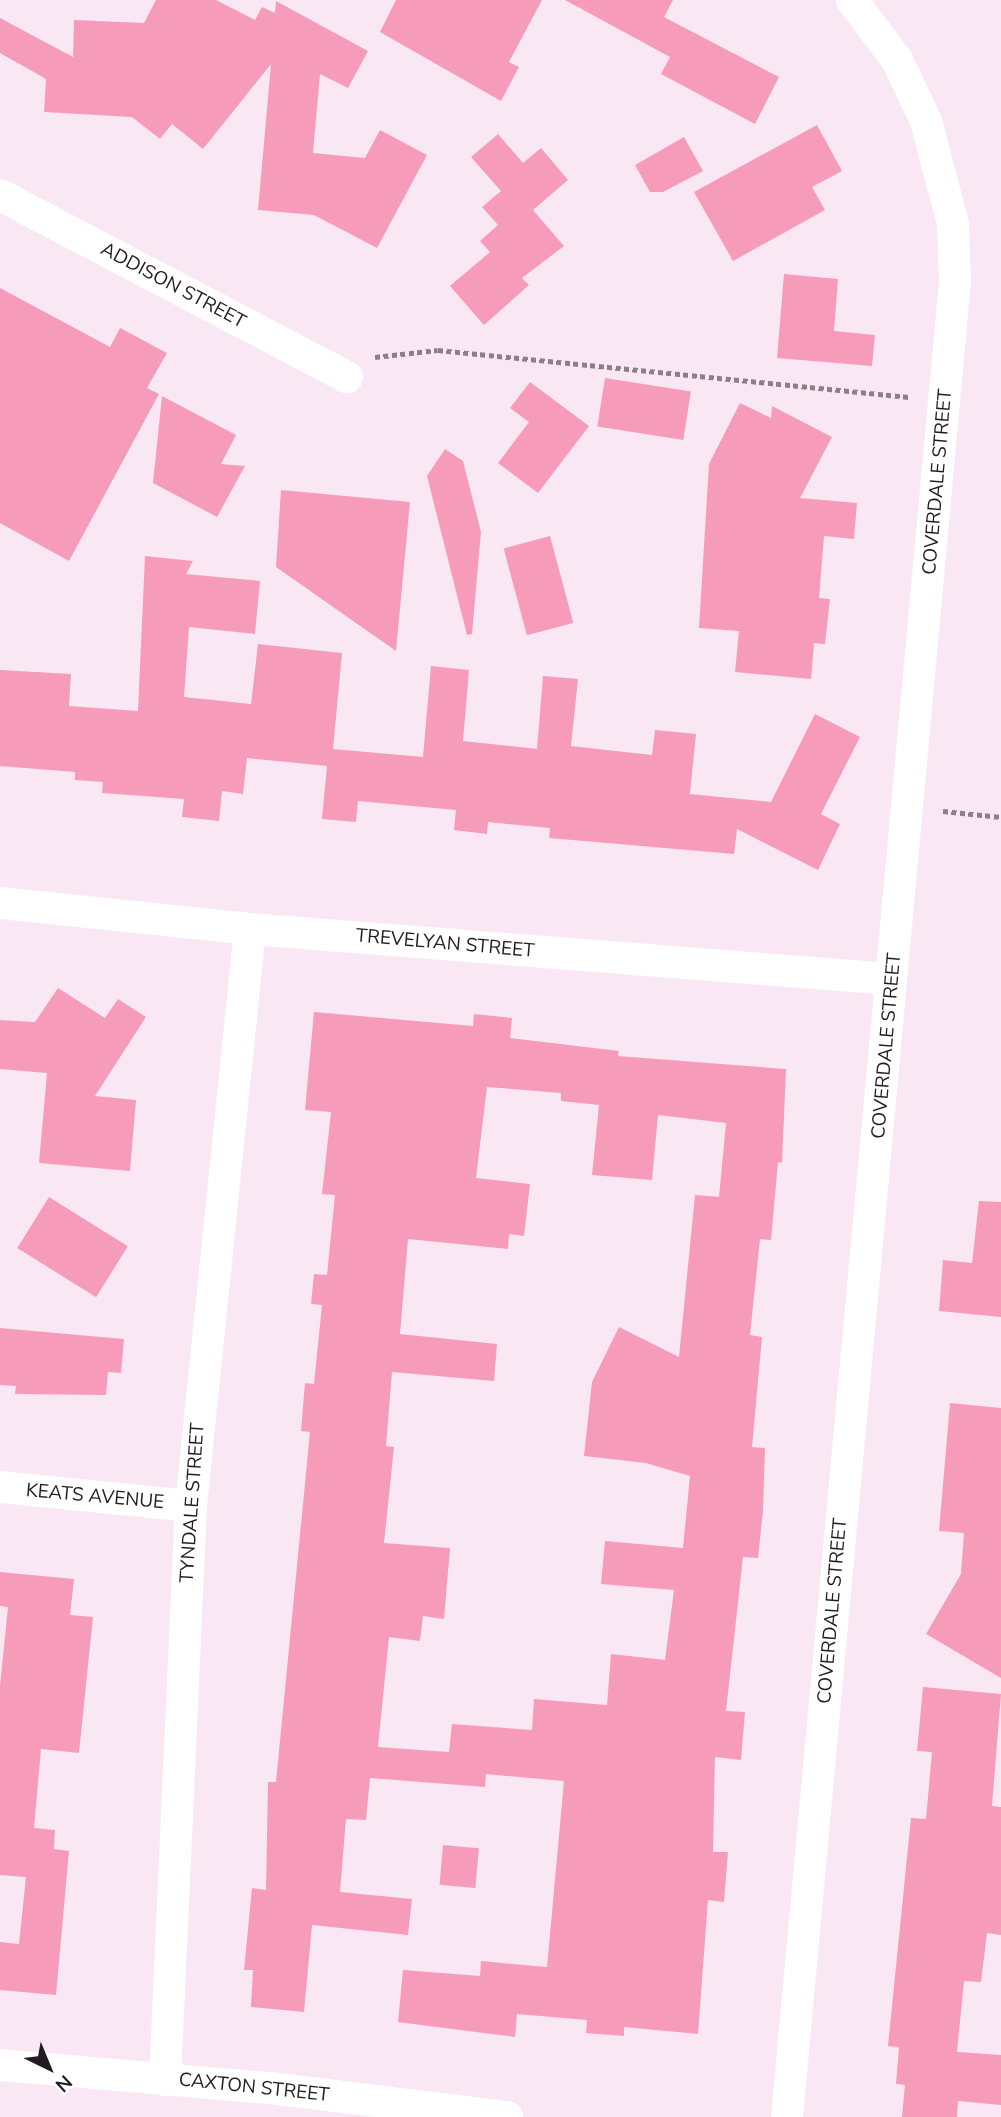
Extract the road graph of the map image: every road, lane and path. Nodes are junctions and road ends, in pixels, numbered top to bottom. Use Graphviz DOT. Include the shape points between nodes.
graph roads {
  1 [pos="852,0"];
  2 [pos="0,195"];
  3 [pos="347,377"];
  4 [pos="944,402"];
  5 [pos="911,810"];
  6 [pos="1001,817"];
  7 [pos="0,903"];
  8 [pos="250,929"];
  9 [pos="891,979"];
  10 [pos="0,1488"];
  11 [pos="191,1506"];
  12 [pos="0,2065"];
  13 [pos="165,2080"];
  14 [pos="507,2117"];
  15 [pos="787,2117"];
  1 -- 4 [label="street, COVERDALE STREET" via="897,60 943,174 953,224 955,283"];
  2 -- 3 [label="street, ADDISON STREET"];
  3 -- 4 [label="path" via="377,355 438,350"];
  4 -- 5 [label="street, COVERDALE STREET"];
  5 -- 6 [label="path"];
  5 -- 9 [label="street, COVERDALE STREET"];
  7 -- 8 [label="street, TREVELYAN STREET"];
  8 -- 9 [label="street, TREVELYAN STREET"];
  8 -- 11 [label="street, TYNDALE STREET"];
  9 -- 15 [label="street, COVERDALE STREET"];
  10 -- 11 [label="street, KEATS AVENUE"];
  11 -- 13 [label="street, TYNDALE STREET"];
  12 -- 13 [label="street, CAXTON STREET"];
  13 -- 14 [label="street, CAXTON STREET"];
}
